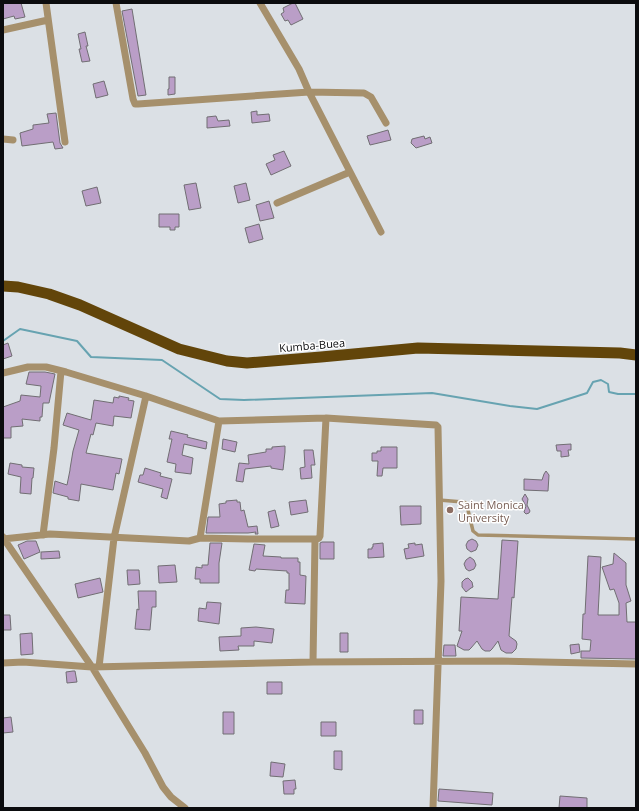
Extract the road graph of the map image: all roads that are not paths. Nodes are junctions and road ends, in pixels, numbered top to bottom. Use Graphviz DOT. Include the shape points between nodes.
graph roads {
  1 [pos="46,3"];
  2 [pos="116,3"];
  3 [pos="260,3"];
  4 [pos="48,20"];
  5 [pos="3,30"];
  6 [pos="310,92"];
  7 [pos="386,123"];
  8 [pos="3,139"];
  9 [pos="13,140"];
  10 [pos="65,142"];
  11 [pos="350,172"];
  12 [pos="277,203"];
  13 [pos="381,232"];
  14 [pos="3,286"];
  15 [pos="636,355"];
  16 [pos="61,371"];
  17 [pos="3,373"];
  18 [pos="146,396"];
  19 [pos="326,418"];
  20 [pos="219,421"];
  21 [pos="439,500"];
  22 [pos="42,534"];
  23 [pos="3,538"];
  24 [pos="114,538"];
  25 [pos="200,538"];
  26 [pos="636,539"];
  27 [pos="315,540"];
  28 [pos="313,662"];
  29 [pos="438,662"];
  30 [pos="3,663"];
  31 [pos="636,664"];
  32 [pos="95,667"];
  33 [pos="185,808"];
  34 [pos="433,808"];
  1 -- 4 [label="street"];
  2 -- 6 [label="street" via="135,104"];
  3 -- 6 [label="street"];
  4 -- 5 [label="street"];
  4 -- 10 [label="street"];
  6 -- 7 [label="street" via="364,93 371,97"];
  6 -- 11 [label="street"];
  8 -- 9 [label="street"];
  11 -- 12 [label="street"];
  11 -- 13 [label="street"];
  14 -- 15 [label="highway, Kumba-Buea" via="49,294 179,349 227,361 262,362 418,348"];
  16 -- 17 [label="street" via="35,366"];
  16 -- 18 [label="street"];
  16 -- 22 [label="street"];
  18 -- 20 [label="street"];
  18 -- 24 [label="street"];
  19 -- 20 [label="street"];
  19 -- 21 [label="street" via="436,425"];
  19 -- 27 [label="street" via="320,536"];
  20 -- 25 [label="street"];
  21 -- 26 [label="lane" via="466,503 473,531 478,535"];
  21 -- 29 [label="street" via="441,581"];
  22 -- 23 [label="street"];
  22 -- 24 [label="street"];
  23 -- 32 [label="street"];
  24 -- 25 [label="street" via="189,541"];
  24 -- 32 [label="street"];
  25 -- 27 [label="street"];
  27 -- 28 [label="street"];
  28 -- 29 [label="street"];
  28 -- 32 [label="street"];
  29 -- 31 [label="street"];
  29 -- 34 [label="street"];
  30 -- 32 [label="street"];
  32 -- 33 [label="street" via="163,787"];
}
